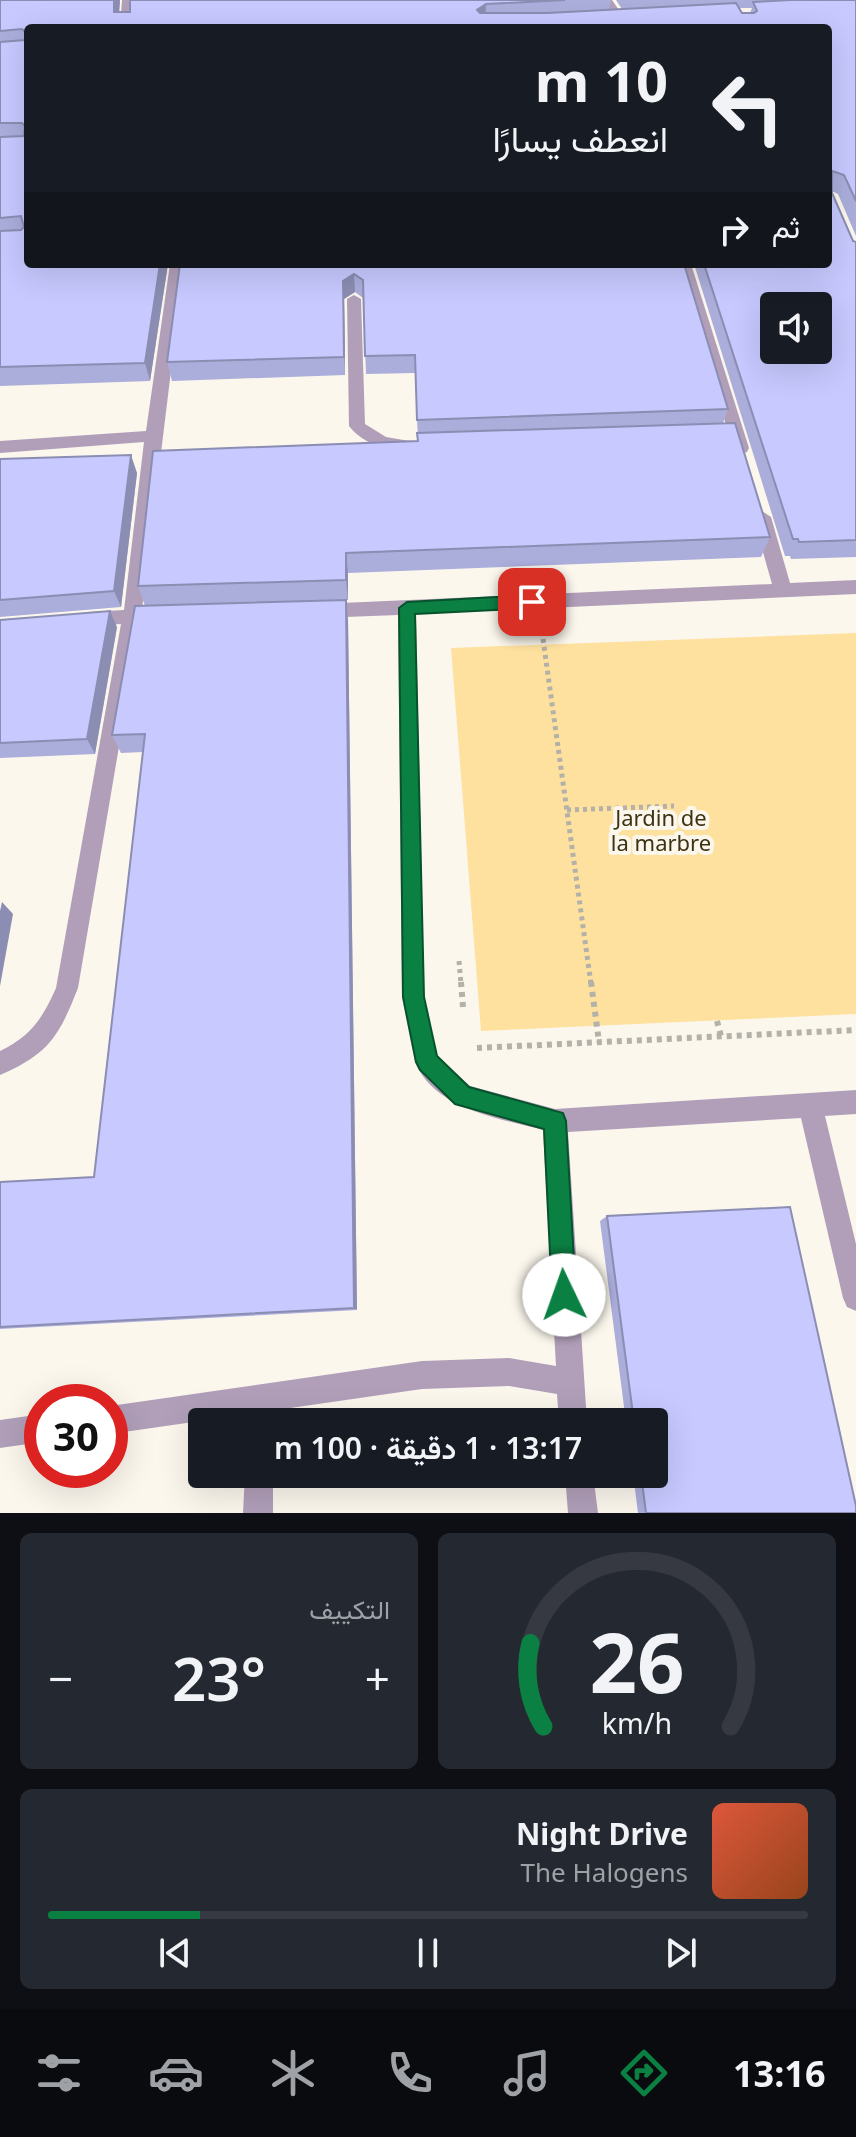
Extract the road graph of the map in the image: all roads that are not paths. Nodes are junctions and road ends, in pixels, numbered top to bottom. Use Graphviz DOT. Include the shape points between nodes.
graph roads {
  1 [pos="127,0"];
  2 [pos="607,0"];
  3 [pos="620,19"];
  4 [pos="126,24"];
  5 [pos="177,268"];
  6 [pos="685,268"];
  7 [pos="354,299"];
  8 [pos="0,447"];
  9 [pos="358,448"];
  10 [pos="157,449"];
  11 [pos="745,463"];
  12 [pos="758,505"];
  13 [pos="856,587"];
  14 [pos="783,590"];
  15 [pos="407,608"];
  16 [pos="300,611"];
  17 [pos="178,615"];
  18 [pos="132,616"];
  19 [pos="73,621"];
  20 [pos="0,1063"];
  21 [pos="856,1102"];
  22 [pos="810,1105"];
  23 [pos="555,1121"];
  24 [pos="856,1298"];
  25 [pos="569,1382"];
  26 [pos="275,1408"];
  27 [pos="572,1408"];
  28 [pos="188,1415"];
  29 [pos="128,1419"];
  30 [pos="24,1431"];
  31 [pos="0,1434"];
  32 [pos="259,1488"];
  33 [pos="580,1488"];
  34 [pos="258,1513"];
  35 [pos="583,1513"];
  1 -- 4 [label="street"];
  2 -- 3 [label="street"];
  5 -- 10 [label="street"];
  6 -- 11 [label="street" via="729,435"];
  7 -- 9 [label="street" via="357,426 367,436 414,446"];
  8 -- 10 [label="street"];
  10 -- 18 [label="street"];
  12 -- 14 [label="street"];
  13 -- 14 [label="street"];
  14 -- 15 [label="street"];
  15 -- 16 [label="street"];
  15 -- 23 [label="street" via="413,997 427,1062 463,1096"];
  17 -- 18 [label="street"];
  18 -- 19 [label="street"];
  18 -- 20 [label="street" via="67,988 53,1024 30,1050"];
  21 -- 22 [label="street"];
  22 -- 23 [label="street"];
  22 -- 24 [label="street"];
  23 -- 25 [label="street"];
  25 -- 26 [label="street" via="509,1372 422,1375"];
  25 -- 27 [label="street"];
  28 -- 29 [label="street"];
  30 -- 31 [label="street"];
  32 -- 34 [label="street"];
  33 -- 35 [label="street"];
}
